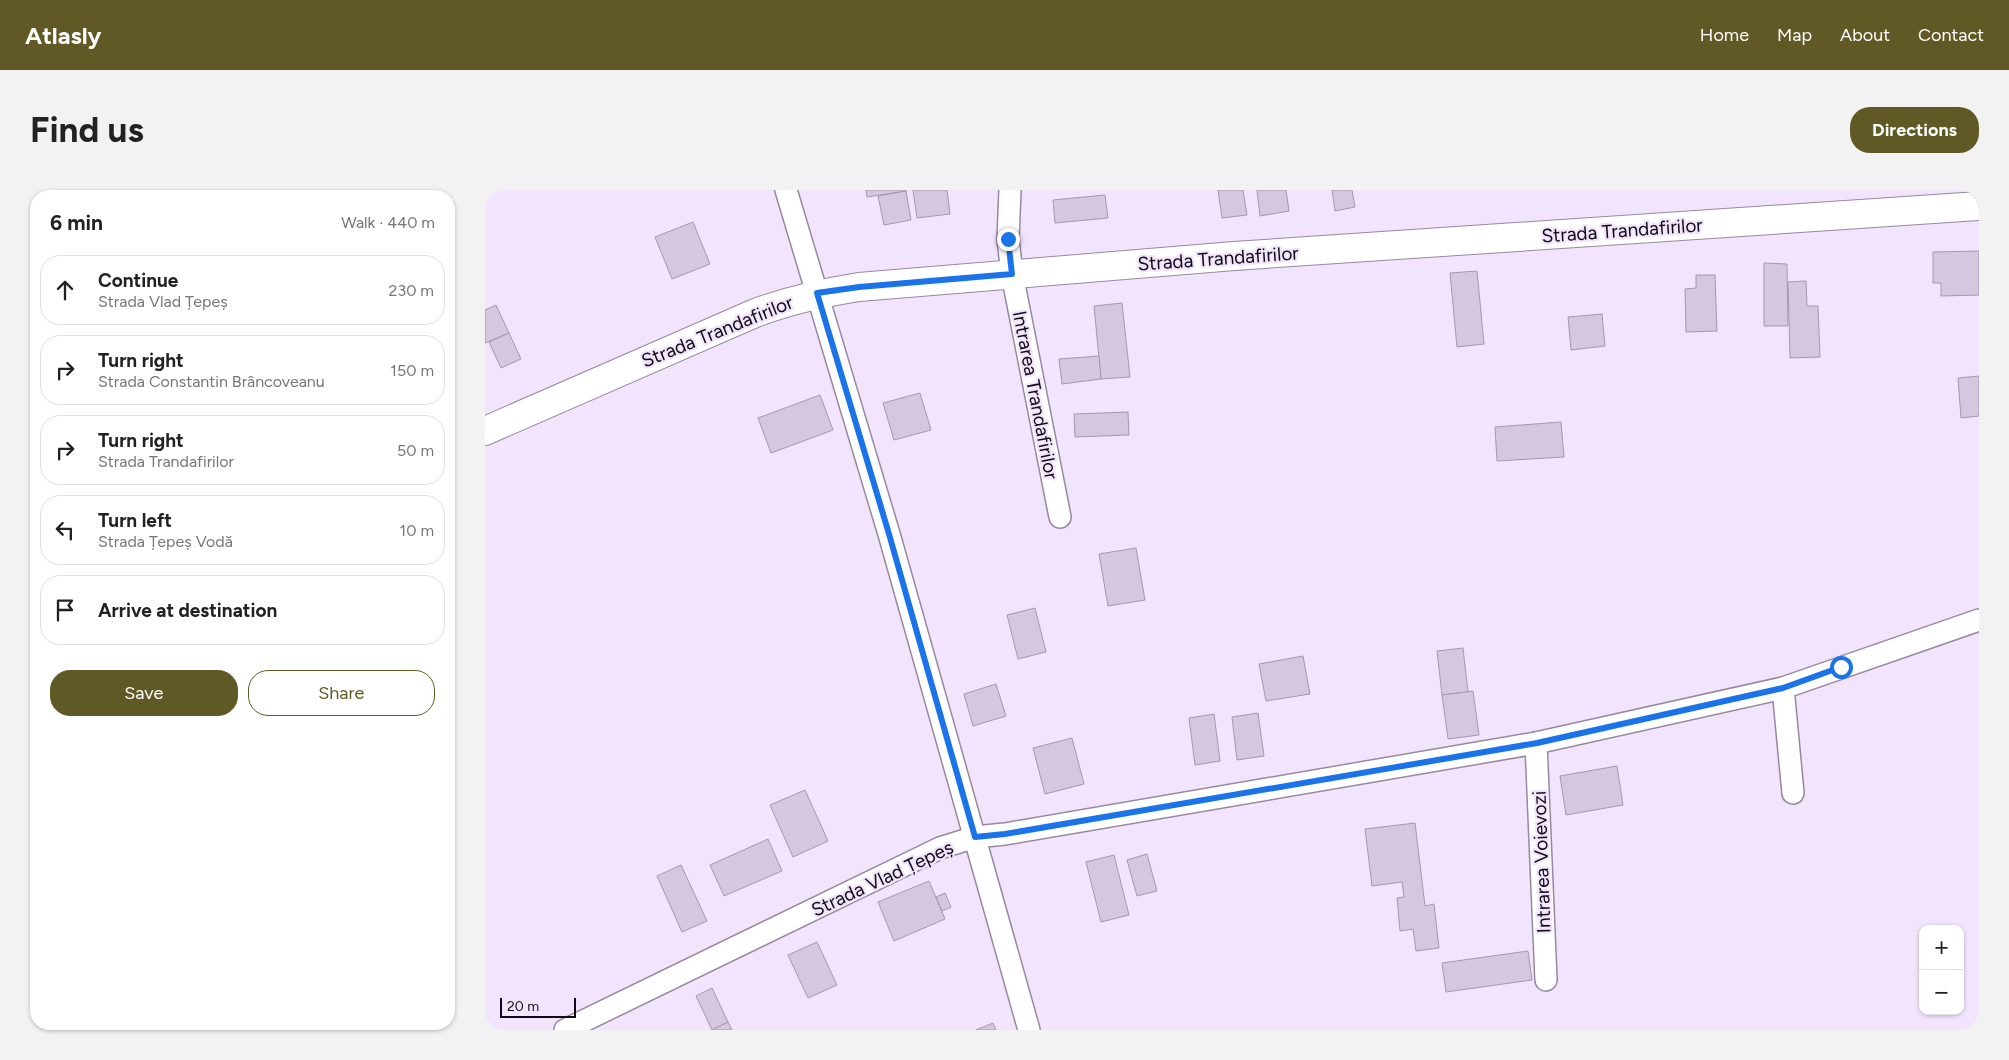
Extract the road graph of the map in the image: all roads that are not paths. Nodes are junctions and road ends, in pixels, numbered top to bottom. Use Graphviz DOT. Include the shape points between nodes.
graph roads {
  1 [pos="786,190"];
  2 [pos="1010,190"];
  3 [pos="1979,206"];
  4 [pos="1012,274"];
  5 [pos="817,293"];
  6 [pos="485,432"];
  7 [pos="1060,517"];
  8 [pos="1979,620"];
  9 [pos="1783,688"];
  10 [pos="1537,743"];
  11 [pos="1793,793"];
  12 [pos="975,837"];
  13 [pos="1547,980"];
  14 [pos="565,1030"];
  15 [pos="1029,1030"];
  1 -- 5 [label="street"];
  2 -- 4 [label="street, Intrarea Trandafirilor" via="1008,239"];
  3 -- 4 [label="main road, Strada Trandafirilor"];
  4 -- 5 [label="main road, Strada Trandafirilor"];
  4 -- 7 [label="street, Intrarea Trandafirilor"];
  5 -- 6 [label="main road, Strada Trandafirilor" via="753,314"];
  5 -- 12 [label="street"];
  8 -- 9 [label="street, Strada Vlad Țepeș"];
  9 -- 10 [label="street, Strada Vlad Țepeș"];
  9 -- 11 [label="street"];
  10 -- 12 [label="street, Strada Vlad Țepeș"];
  10 -- 13 [label="street, Intrarea Voievozi"];
  12 -- 14 [label="street, Strada Vlad Țepeș" via="940,848"];
  12 -- 15 [label="street"];
}
